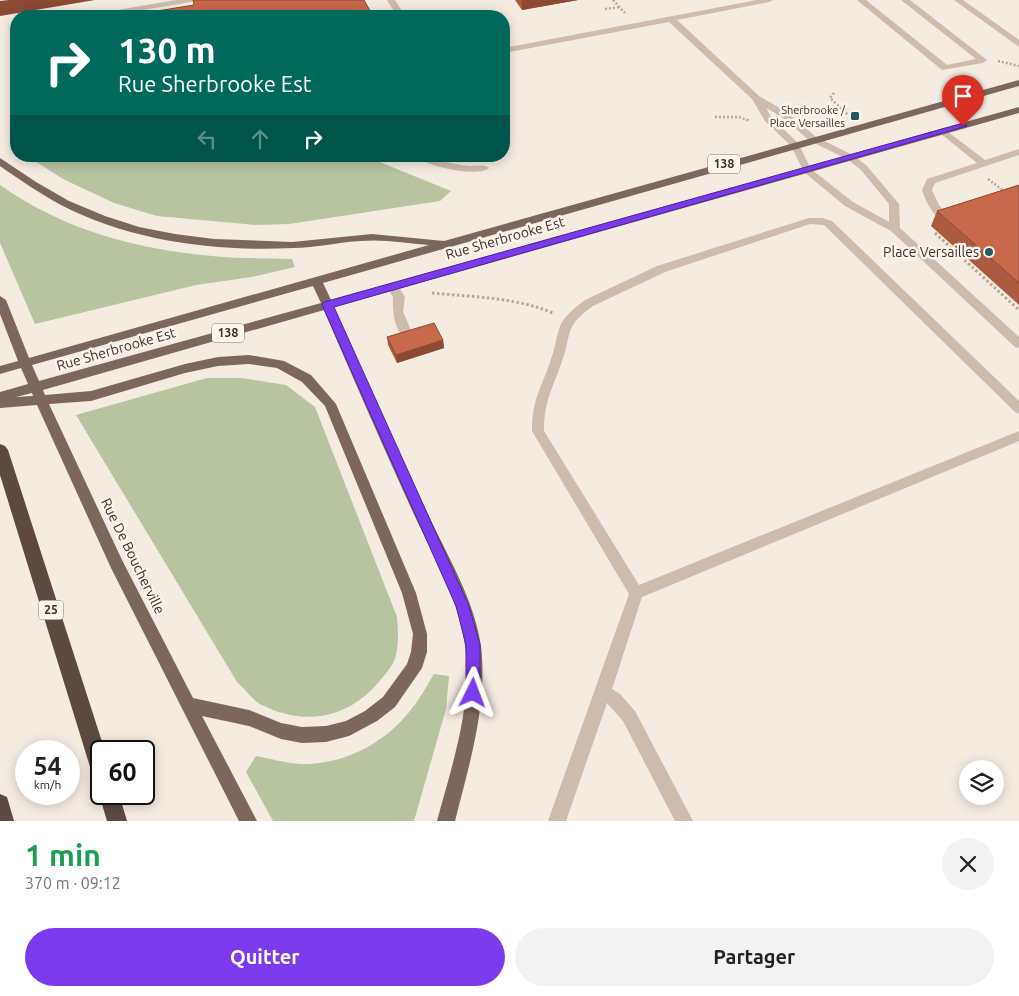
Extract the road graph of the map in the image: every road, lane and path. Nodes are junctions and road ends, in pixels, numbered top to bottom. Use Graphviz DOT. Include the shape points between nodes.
graph roads {
  1 [pos="190,0"];
  2 [pos="613,0"];
  3 [pos="769,0"];
  4 [pos="861,0"];
  5 [pos="905,0"];
  6 [pos="958,0"];
  7 [pos="620,7"];
  8 [pos="605,9"];
  9 [pos="130,10"];
  10 [pos="625,14"];
  11 [pos="671,19"];
  12 [pos="1019,44"];
  13 [pos="510,50"];
  14 [pos="994,60"];
  15 [pos="1019,66"];
  16 [pos="1019,83"];
  17 [pos="834,93"];
  18 [pos="756,98"];
  19 [pos="1019,110"];
  20 [pos="715,116"];
  21 [pos="738,117"];
  22 [pos="851,117"];
  23 [pos="943,131"];
  24 [pos="813,139"];
  25 [pos="795,145"];
  26 [pos="1019,152"];
  27 [pos="850,157"];
  28 [pos="0,161"];
  29 [pos="438,162"];
  30 [pos="983,163"];
  31 [pos="484,168"];
  32 [pos="807,170"];
  33 [pos="986,176"];
  34 [pos="1008,194"];
  35 [pos="947,220"];
  36 [pos="895,229"];
  37 [pos="447,244"];
  38 [pos="318,281"];
  39 [pos="978,283"];
  40 [pos="392,286"];
  41 [pos="429,293"];
  42 [pos="0,300"];
  43 [pos="328,305"];
  44 [pos="1019,310"];
  45 [pos="569,320"];
  46 [pos="406,333"];
  47 [pos="1019,344"];
  48 [pos="4,368"];
  49 [pos="0,397"];
  50 [pos="0,403"];
  51 [pos="1019,409"];
  52 [pos="1019,436"];
  53 [pos="0,450"];
  54 [pos="636,594"];
  55 [pos="603,692"];
  56 [pos="188,706"];
  57 [pos="92,740"];
  58 [pos="0,804"];
  59 [pos="112,805"];
  60 [pos="4,821"];
  61 [pos="117,821"];
  62 [pos="248,821"];
  63 [pos="446,821"];
  64 [pos="557,821"];
  65 [pos="684,821"];
  1 -- 9 [label="street"];
  2 -- 7 [label="path"];
  3 -- 11 [label="street"];
  4 -- 5 [label="street" via="945,68 983,60"];
  6 -- 12 [label="street"];
  7 -- 8 [label="path"];
  7 -- 10 [label="path"];
  11 -- 13 [label="street"];
  11 -- 18 [label="street"];
  14 -- 15 [label="path"];
  16 -- 24 [label="main road, Rue Sherbrooke Est / 138"];
  17 -- 22 [label="path" via="830,98"];
  18 -- 24 [label="street" via="785,115"];
  18 -- 25 [label="street" via="768,119"];
  19 -- 23 [label="main road, Rue Sherbrooke Est / 138"];
  20 -- 21 [label="path"];
  23 -- 27 [label="main road, Rue Sherbrooke Est / 138"];
  23 -- 30 [label="street"];
  24 -- 25 [label="main road, Rue Sherbrooke Est / 138"];
  24 -- 27 [label="street"];
  25 -- 32 [label="street"];
  25 -- 37 [label="main road, Rue Sherbrooke Est / 138"];
  26 -- 30 [label="street"];
  27 -- 32 [label="main road, Rue Sherbrooke Est / 138"];
  27 -- 36 [label="street" via="894,204"];
  28 -- 37 [label="main road" via="42,192 72,208 113,223 166,236 244,245 316,244 370,237"];
  29 -- 31 [label="street"];
  30 -- 35 [label="street" via="935,179 928,185 932,204"];
  32 -- 36 [label="street" via="849,204"];
  32 -- 40 [label="main road, Rue Sherbrooke Est / 138"];
  33 -- 34 [label="path"];
  36 -- 47 [label="street"];
  37 -- 38 [label="main road, Rue Sherbrooke Est / 138"];
  38 -- 43 [label="main road"];
  38 -- 48 [label="main road, Rue Sherbrooke Est / 138"];
  39 -- 44 [label="path" via="987,279"];
  40 -- 43 [label="main road, Rue Sherbrooke Est / 138"];
  40 -- 46 [label="street" via="399,297 397,311"];
  41 -- 45 [label="path" via="524,302"];
  42 -- 56 [label="main road, Rue De Boucherville" via="63,453"];
  43 -- 49 [label="main road, Rue Sherbrooke Est / 138"];
  43 -- 63 [label="main road" via="458,595 470,632 474,660 473,693"];
  45 -- 51 [label="street" via="589,303 661,269 809,221 822,220"];
  45 -- 54 [label="street" via="542,394 538,431"];
  50 -- 56 [label="main road" via="90,396 185,368 239,359 278,364 297,373 316,387 330,404 409,593 420,634 414,668 389,702 371,716 349,728 326,734 302,735 281,731 249,718"];
  52 -- 54 [label="street"];
  53 -- 57 [label="highway, 25"];
  54 -- 55 [label="street"];
  55 -- 64 [label="street"];
  55 -- 65 [label="street" via="618,702 629,716"];
  56 -- 62 [label="main road, Rue De Boucherville"];
  58 -- 60 [label="highway"];
  59 -- 61 [label="highway"];
}
